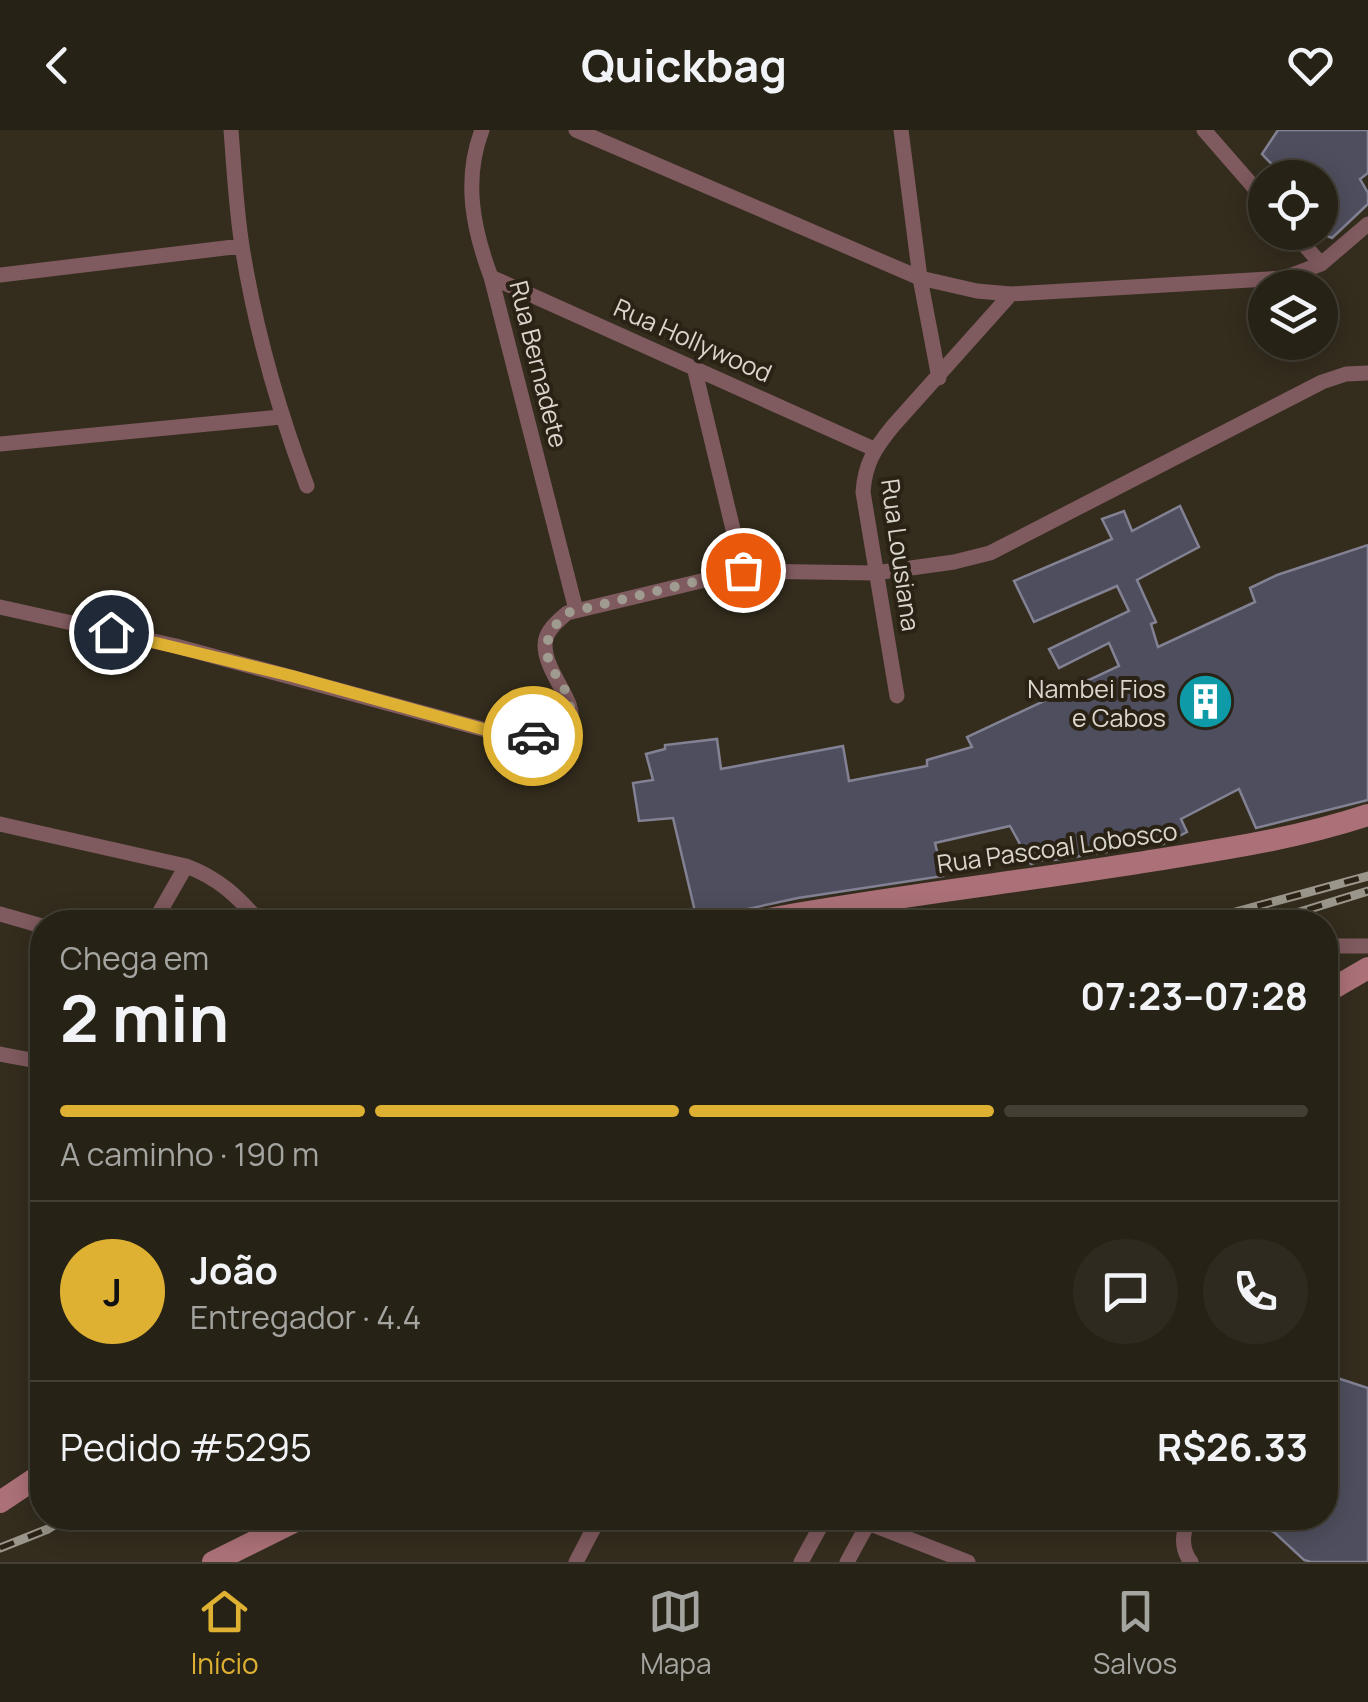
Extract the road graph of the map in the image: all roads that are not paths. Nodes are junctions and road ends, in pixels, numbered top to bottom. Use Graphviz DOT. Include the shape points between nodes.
graph roads {
  1 [pos="230,130"];
  2 [pos="482,130"];
  3 [pos="576,130"];
  4 [pos="901,130"];
  5 [pos="1204,130"];
  6 [pos="1248,180"];
  7 [pos="1368,224"];
  8 [pos="242,246"];
  9 [pos="1309,250"];
  10 [pos="1321,264"];
  11 [pos="0,275"];
  12 [pos="490,277"];
  13 [pos="920,278"];
  14 [pos="1010,294"];
  15 [pos="694,367"];
  16 [pos="1368,373"];
  17 [pos="938,378"];
  18 [pos="281,417"];
  19 [pos="0,444"];
  20 [pos="874,448"];
  21 [pos="307,486"];
  22 [pos="743,570"];
  23 [pos="875,572"];
  24 [pos="0,608"];
  25 [pos="576,610"];
  26 [pos="897,696"];
  27 [pos="1368,815"];
  28 [pos="0,824"];
  29 [pos="186,866"];
  30 [pos="161,910"];
  31 [pos="249,910"];
  32 [pos="814,910"];
  33 [pos="0,914"];
  34 [pos="30,923"];
  35 [pos="1338,946"];
  36 [pos="1368,946"];
  37 [pos="1368,968"];
  38 [pos="1338,985"];
  39 [pos="0,1054"];
  40 [pos="30,1060"];
  41 [pos="30,1482"];
  42 [pos="0,1502"];
  43 [pos="279,1530"];
  44 [pos="593,1530"];
  45 [pos="818,1530"];
  46 [pos="864,1530"];
  47 [pos="893,1530"];
  48 [pos="1184,1530"];
  49 [pos="579,1557"];
  50 [pos="223,1560"];
  51 [pos="561,1562"];
  52 [pos="800,1562"];
  53 [pos="847,1562"];
  54 [pos="968,1562"];
  55 [pos="1191,1562"];
  1 -- 8 [label="street"];
  2 -- 12 [label="street, Rua Bernadete" via="470,200"];
  3 -- 13 [label="street"];
  4 -- 13 [label="street"];
  5 -- 6 [label="street"];
  7 -- 10 [label="street"];
  8 -- 11 [label="street"];
  8 -- 18 [label="street"];
  9 -- 10 [label="street"];
  10 -- 14 [label="street" via="1284,278"];
  12 -- 15 [label="street, Rua Hollywood"];
  12 -- 25 [label="street, Rua Bernadete"];
  13 -- 14 [label="street"];
  13 -- 17 [label="street"];
  14 -- 17 [label="street, Rua Lousiana"];
  15 -- 20 [label="street, Rua Hollywood"];
  15 -- 22 [label="street"];
  16 -- 23 [label="street" via="1322,382 990,553"];
  17 -- 20 [label="street, Rua Lousiana"];
  18 -- 19 [label="street"];
  18 -- 21 [label="street"];
  20 -- 23 [label="street, Rua Lousiana" via="863,492"];
  22 -- 23 [label="street"];
  22 -- 25 [label="street"];
  23 -- 26 [label="street, Rua Lousiana"];
  24 -- 25 [label="street" via="176,646 512,737 564,727 571,716 545,645 557,622"];
  27 -- 32 [label="main road, Rua Pascoal Lobosco" via="1200,853"];
  28 -- 29 [label="street"];
  29 -- 30 [label="street"];
  29 -- 31 [label="street" via="210,874"];
  33 -- 34 [label="street"];
  35 -- 36 [label="street"];
  37 -- 38 [label="main road"];
  39 -- 40 [label="street"];
  41 -- 42 [label="main road"];
  43 -- 50 [label="main road"];
  44 -- 49 [label="street"];
  45 -- 52 [label="street"];
  46 -- 53 [label="street"];
  47 -- 54 [label="street"];
  48 -- 55 [label="street"];
  49 -- 51 [label="street"];
}
